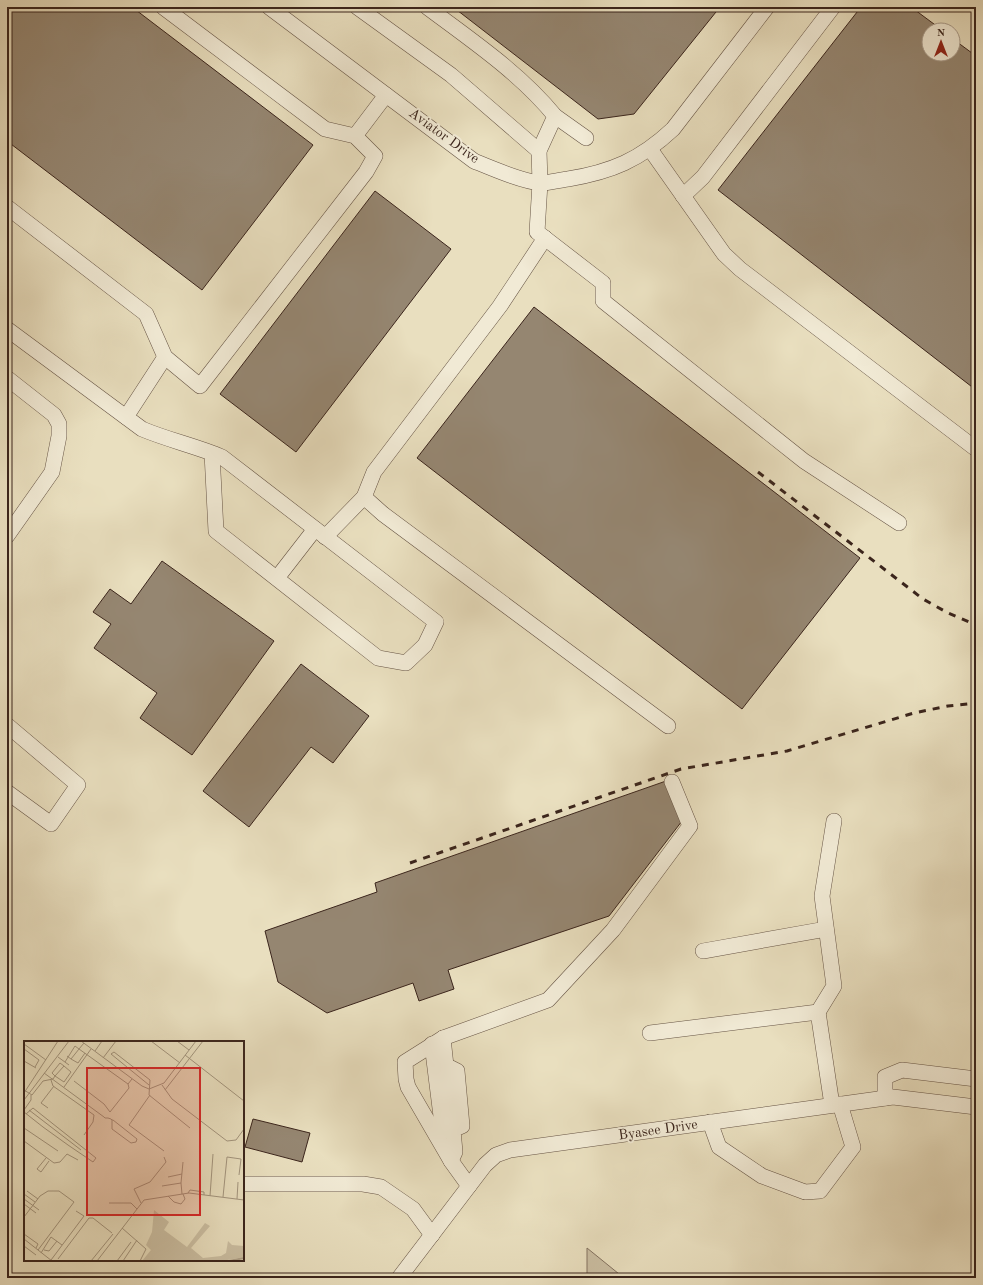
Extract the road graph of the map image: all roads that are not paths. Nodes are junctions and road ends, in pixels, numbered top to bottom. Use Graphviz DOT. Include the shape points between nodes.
graph roads {
  1 [pos="163,7"];
  2 [pos="269,7"];
  3 [pos="357,7"];
  4 [pos="427,7"];
  5 [pos="767,7"];
  6 [pos="833,7"];
  7 [pos="386,95"];
  8 [pos="555,116"];
  9 [pos="355,136"];
  10 [pos="586,138"];
  11 [pos="650,149"];
  12 [pos="539,151"];
  13 [pos="540,183"];
  14 [pos="683,196"];
  15 [pos="7,207"];
  16 [pos="545,238"];
  17 [pos="7,329"];
  18 [pos="165,357"];
  19 [pos="7,378"];
  20 [pos="126,417"];
  21 [pos="976,449"];
  22 [pos="212,453"];
  23 [pos="364,497"];
  24 [pos="899,523"];
  25 [pos="320,533"];
  26 [pos="7,536"];
  27 [pos="276,578"];
  28 [pos="7,725"];
  29 [pos="668,726"];
  30 [pos="672,782"];
  31 [pos="7,792"];
  32 [pos="834,821"];
  33 [pos="826,929"];
  34 [pos="704,951"];
  35 [pos="818,1012"];
  36 [pos="650,1033"];
  37 [pos="438,1041"];
  38 [pos="976,1079"];
  39 [pos="885,1098"];
  40 [pos="836,1105"];
  41 [pos="976,1108"];
  42 [pos="710,1122"];
  43 [pos="453,1130"];
  44 [pos="451,1161"];
  45 [pos="244,1184"];
  46 [pos="469,1186"];
  47 [pos="432,1235"];
  48 [pos="399,1278"];
  1 -- 9 [label="street" via="325,129"];
  2 -- 7 [label="street, Aviator Drive"];
  3 -- 12 [label="street" via="451,75"];
  4 -- 8 [label="street" via="488,52 544,102"];
  5 -- 11 [label="street, Aviator Drive" via="673,129"];
  6 -- 14 [label="street" via="703,177"];
  7 -- 9 [label="street"];
  7 -- 13 [label="street, Aviator Drive" via="474,161"];
  8 -- 10 [label="street"];
  8 -- 12 [label="street"];
  9 -- 18 [label="street" via="375,156 366,172 200,386"];
  11 -- 13 [label="street, Aviator Drive" via="615,168"];
  11 -- 14 [label="street"];
  12 -- 13 [label="street"];
  13 -- 16 [label="street" via="537,232"];
  14 -- 21 [label="street" via="724,254 740,269"];
  15 -- 18 [label="street" via="146,314"];
  16 -- 23 [label="street" via="500,306 374,472"];
  16 -- 24 [label="street" via="603,283 603,302 640,332 804,461"];
  17 -- 20 [label="street"];
  18 -- 20 [label="street"];
  19 -- 26 [label="street" via="54,416 59,424 52,472"];
  20 -- 22 [label="street" via="158,436"];
  22 -- 25 [label="street" via="222,457"];
  22 -- 27 [label="street" via="216,531"];
  23 -- 25 [label="street"];
  23 -- 29 [label="street" via="383,514"];
  25 -- 27 [label="street"];
  25 -- 27 [label="street" via="436,622 425,645 406,663 378,658"];
  28 -- 31 [label="street" via="78,785 51,824"];
  30 -- 37 [label="street" via="690,826 612,930 548,1000"];
  32 -- 33 [label="street" via="822,896"];
  33 -- 34 [label="street"];
  33 -- 35 [label="street" via="834,986"];
  35 -- 36 [label="street"];
  35 -- 40 [label="street"];
  37 -- 43 [label="street" via="445,1064"];
  37 -- 43 [label="street" via="443,1132"];
  37 -- 44 [label="street" via="405,1062 406,1079 408,1087"];
  38 -- 39 [label="street" via="902,1070 886,1077"];
  39 -- 40 [label="street, Byasee Drive"];
  39 -- 41 [label="street, Byasee Drive"];
  40 -- 42 [label="street, Byasee Drive"];
  40 -- 42 [label="street" via="853,1147 820,1191 805,1192 762,1176 719,1147"];
  42 -- 46 [label="street, Byasee Drive" via="510,1150 496,1155"];
  43 -- 44 [label="street" via="455,1152"];
  44 -- 46 [label="street"];
  45 -- 47 [label="street" via="363,1184 381,1187 413,1209"];
  46 -- 47 [label="street, Byasee Drive"];
  47 -- 48 [label="street, Byasee Drive"];
}
